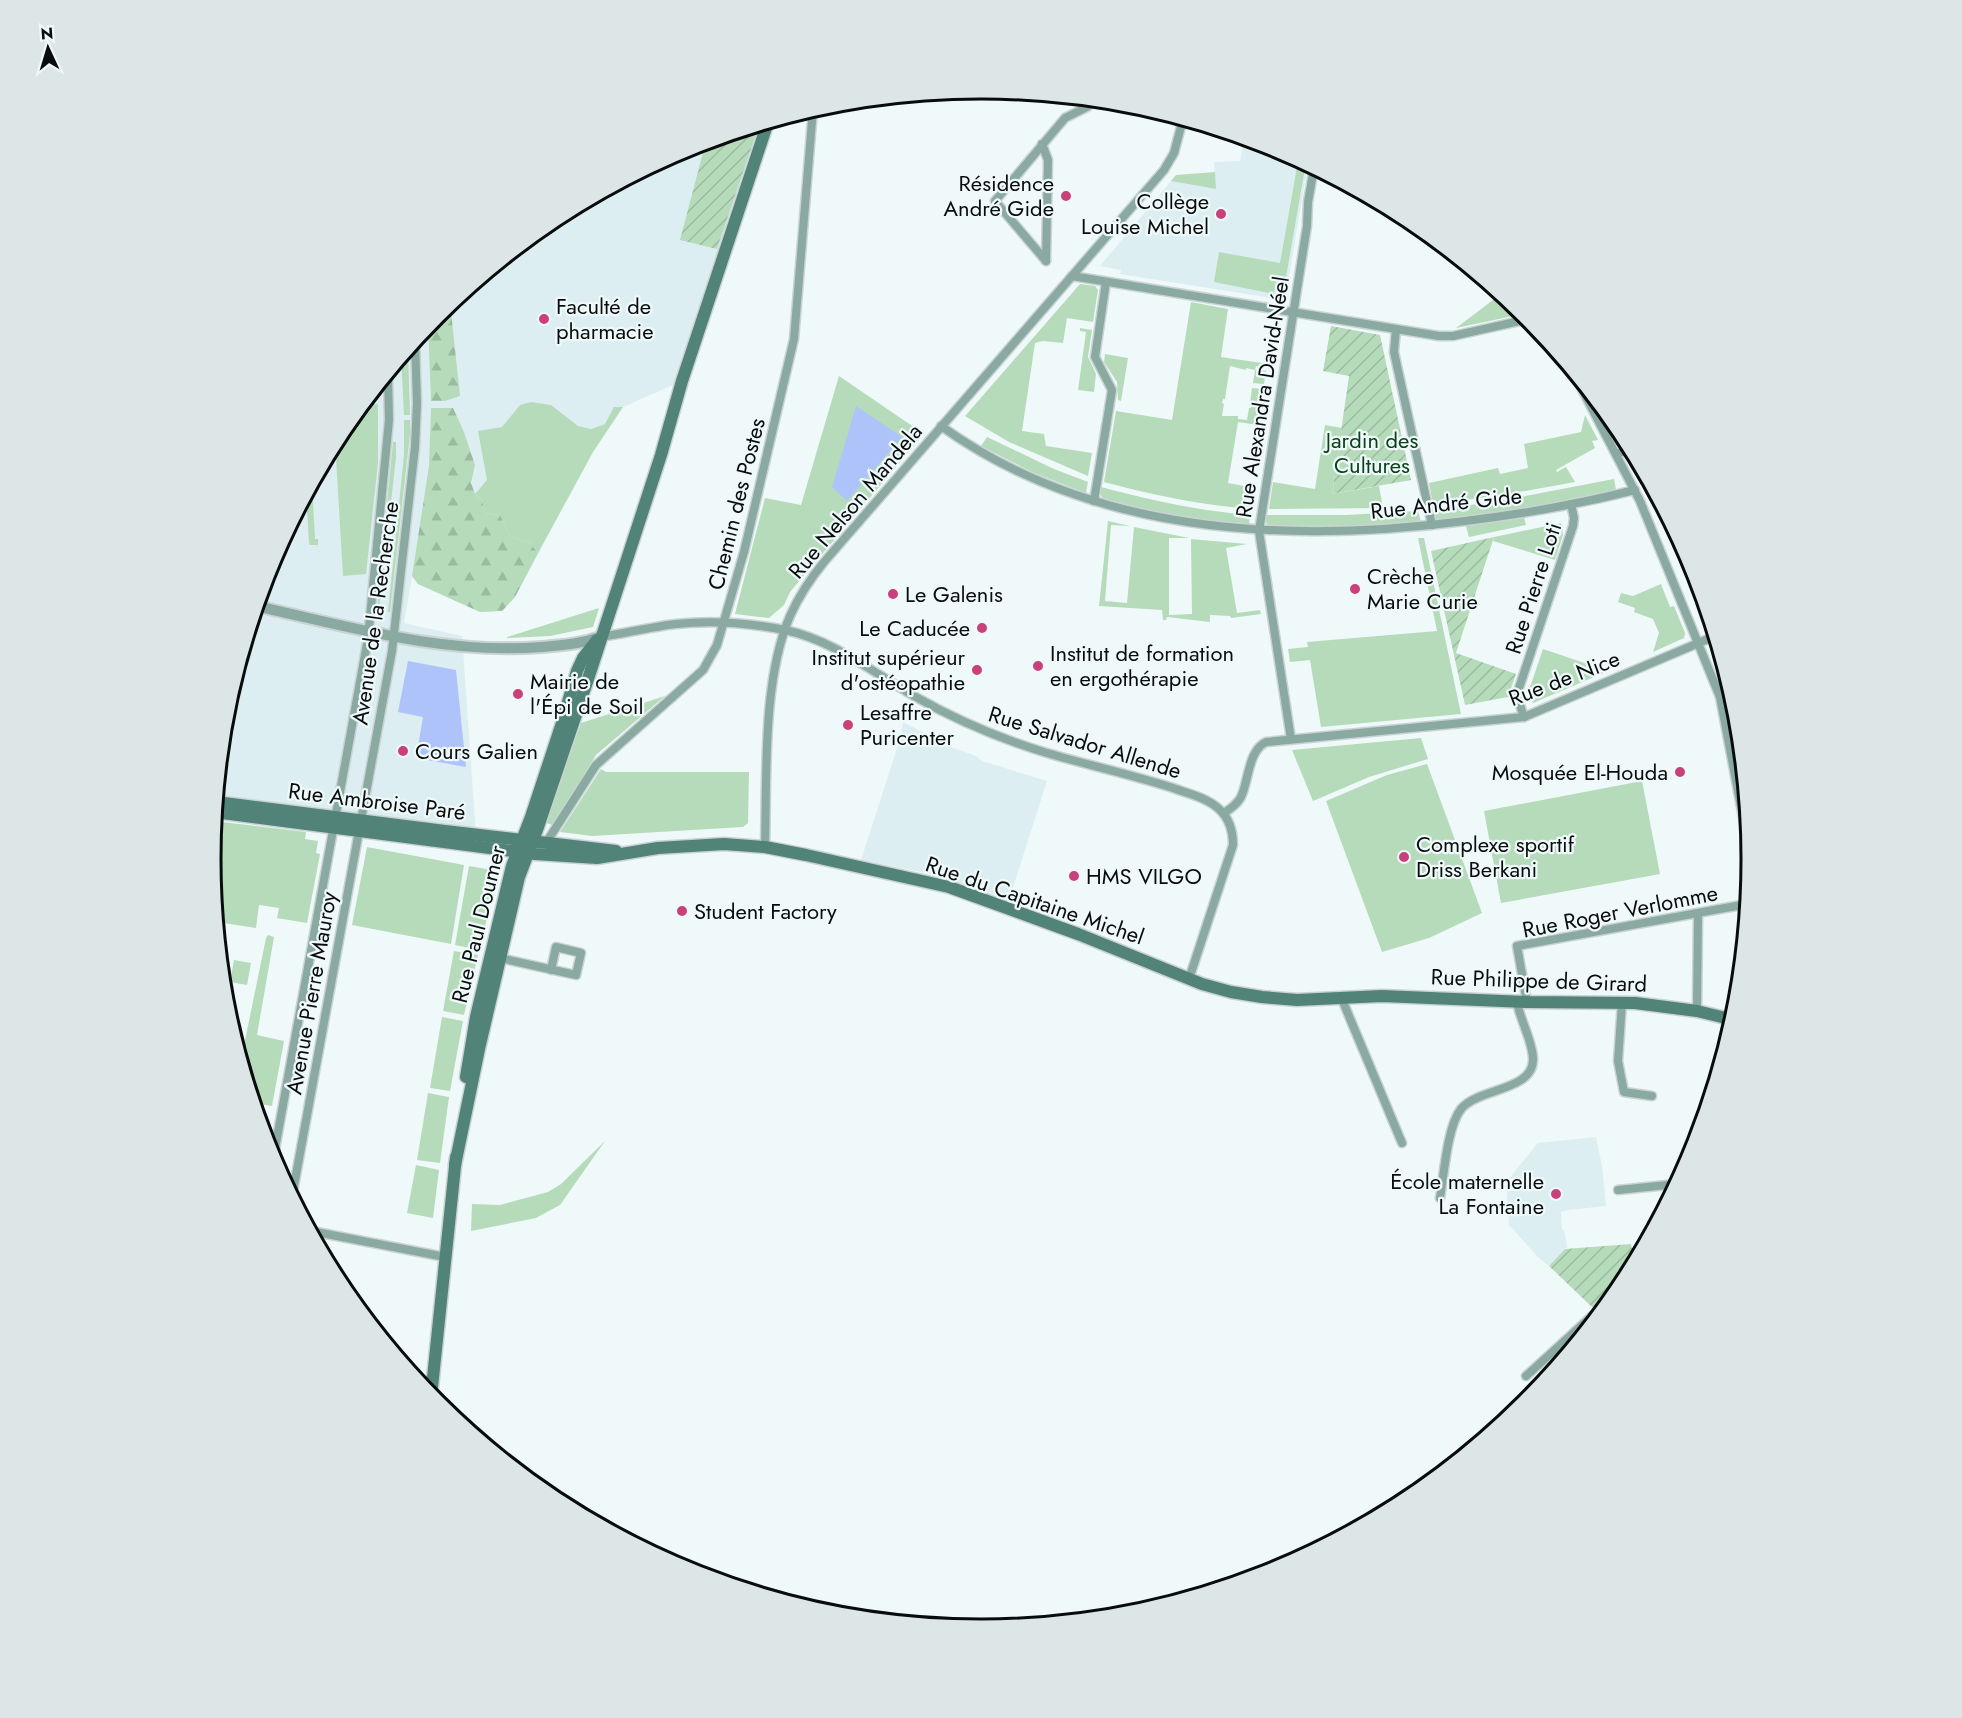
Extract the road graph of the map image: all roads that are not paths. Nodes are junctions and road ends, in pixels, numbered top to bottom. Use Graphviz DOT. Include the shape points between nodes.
graph roads {
  1 [pos="1087,107"];
  2 [pos="812,119"];
  3 [pos="1181,126"];
  4 [pos="765,131"];
  5 [pos="1042,144"];
  6 [pos="1313,175"];
  7 [pos="1072,276"];
  8 [pos="1106,282"];
  9 [pos="1293,312"];
  10 [pos="1518,322"];
  11 [pos="1396,329"];
  12 [pos="415,352"];
  13 [pos="388,384"];
  14 [pos="1590,405"];
  15 [pos="941,426"];
  16 [pos="1622,452"];
  17 [pos="1616,454"];
  18 [pos="1635,490"];
  19 [pos="1094,501"];
  20 [pos="1571,504"];
  21 [pos="1432,525"];
  22 [pos="1259,531"];
  23 [pos="264,608"];
  24 [pos="724,622"];
  25 [pos="784,630"];
  26 [pos="369,631"];
  27 [pos="394,636"];
  28 [pos="600,637"];
  29 [pos="1708,639"];
  30 [pos="1698,643"];
  31 [pos="1524,717"];
  32 [pos="1729,730"];
  33 [pos="1291,739"];
  34 [pos="224,803"];
  35 [pos="223,813"];
  36 [pos="1224,813"];
  37 [pos="334,822"];
  38 [pos="361,826"];
  39 [pos="546,843"];
  40 [pos="525,847"];
  41 [pos="765,847"];
  42 [pos="641,850"];
  43 [pos="1739,906"];
  44 [pos="1698,914"];
  45 [pos="500,958"];
  46 [pos="551,969"];
  47 [pos="1189,979"];
  48 [pos="1341,997"];
  49 [pos="1522,1002"];
  50 [pos="1622,1003"];
  51 [pos="1697,1011"];
  52 [pos="1724,1017"];
  53 [pos="1652,1096"];
  54 [pos="276,1143"];
  55 [pos="1402,1143"];
  56 [pos="455,1165"];
  57 [pos="294,1184"];
  58 [pos="1667,1185"];
  59 [pos="1618,1190"];
  60 [pos="1440,1198"];
  61 [pos="320,1234"];
  62 [pos="445,1257"];
  63 [pos="1579,1327"];
  64 [pos="1526,1376"];
  65 [pos="432,1384"];
  1 -- 5 [label="street" via="1065,118"];
  2 -- 24 [label="street, Chemin des Postes" via="795,333"];
  3 -- 7 [label="street" via="1168,164"];
  4 -- 28 [label="main road, Rue Paul Doumer"];
  5 -- 5 [label="street" via="995,201 1046,261 1048,160"];
  6 -- 9 [label="street, Rue Alexandra David-Néel"];
  7 -- 8 [label="street"];
  7 -- 15 [label="street, Rue Nelson Mandela"];
  8 -- 9 [label="street"];
  8 -- 19 [label="street" via="1095,357 1112,390"];
  9 -- 11 [label="street"];
  9 -- 22 [label="street, Rue Alexandra David-Néel"];
  10 -- 11 [label="street" via="1448,337"];
  11 -- 21 [label="street" via="1394,352"];
  12 -- 27 [label="street, Avenue de la Recherche" via="414,462"];
  13 -- 26 [label="street, Avenue de la Recherche"];
  14 -- 17 [label="street"];
  15 -- 19 [label="street, Rue André Gide" via="1012,468"];
  15 -- 25 [label="street, Rue Nelson Mandela" via="813,576"];
  16 -- 17 [label="street"];
  17 -- 18 [label="street"];
  18 -- 20 [label="street, Rue André Gide"];
  18 -- 30 [label="street"];
  19 -- 22 [label="street, Rue André Gide" via="1173,521"];
  20 -- 21 [label="street, Rue André Gide"];
  20 -- 31 [label="street, Rue Pierre Loti" via="1573,526 1519,687"];
  21 -- 22 [label="street, Rue André Gide" via="1356,531"];
  22 -- 33 [label="street, Rue Alexandra David-Néel"];
  23 -- 26 [label="street"];
  24 -- 25 [label="street, Rue Salvador Allende"];
  24 -- 28 [label="street, Rue Salvador Allende" via="677,624"];
  24 -- 39 [label="street, Chemin des Postes" via="703,670 596,765"];
  25 -- 36 [label="street, Rue Salvador Allende" via="844,654 929,705 984,730 1027,747 1188,793"];
  25 -- 41 [label="street, Rue Nelson Mandela" via="771,693"];
  26 -- 27 [label="street"];
  26 -- 37 [label="street, Avenue de la Recherche"];
  27 -- 28 [label="street" via="494,649 574,644"];
  27 -- 38 [label="street, Avenue de la Recherche"];
  28 -- 40 [label="main road, Rue Paul Doumer" via="576,671"];
  29 -- 30 [label="street, Rue de Nice"];
  30 -- 31 [label="street, Rue de Nice"];
  30 -- 32 [label="street"];
  31 -- 33 [label="street, Rue de Nice"];
  33 -- 36 [label="street, Rue de Nice" via="1259,746 1241,798"];
  34 -- 37 [label="main road, Rue Ambroise Paré"];
  35 -- 37 [label="main road, Rue Ambroise Paré"];
  36 -- 47 [label="street" via="1232,828 1233,845"];
  37 -- 38 [label="main road, Rue Ambroise Paré"];
  37 -- 54 [label="street, Avenue Pierre Mauroy"];
  38 -- 40 [label="main road, Rue Ambroise Paré"];
  38 -- 57 [label="street, Avenue Pierre Mauroy"];
  39 -- 40 [label="main road, Rue du Capitaine Michel"];
  39 -- 42 [label="main road, Rue du Capitaine Michel"];
  40 -- 42 [label="main road, Rue du Capitaine Michel" via="597,858"];
  40 -- 45 [label="main road, Rue Paul Doumer"];
  40 -- 56 [label="main road, Rue Paul Doumer" via="510,872 474,1026"];
  41 -- 42 [label="main road, Rue du Capitaine Michel" via="704,844"];
  41 -- 47 [label="main road, Rue du Capitaine Michel" via="949,887"];
  43 -- 44 [label="street, Rue Roger Verlomme"];
  44 -- 49 [label="street, Rue Roger Verlomme" via="1517,946"];
  44 -- 51 [label="street"];
  45 -- 46 [label="street"];
  45 -- 56 [label="main road, Rue Paul Doumer"];
  47 -- 48 [label="main road, Rue du Capitaine Michel" via="1262,998"];
  48 -- 49 [label="main road, Rue Philippe de Girard"];
  48 -- 55 [label="street"];
  49 -- 50 [label="main road, Rue Philippe de Girard"];
  49 -- 60 [label="street" via="1532,1066 1525,1078 1472,1099 1459,1111 1452,1127"];
  50 -- 51 [label="main road, Rue Philippe de Girard"];
  50 -- 53 [label="street" via="1618,1061 1624,1092"];
  51 -- 52 [label="main road, Rue Philippe de Girard"];
  56 -- 62 [label="main road, Rue Paul Doumer"];
  58 -- 59 [label="street"];
  61 -- 62 [label="street"];
  62 -- 65 [label="main road, Rue Paul Doumer"];
  63 -- 64 [label="street"];
}
